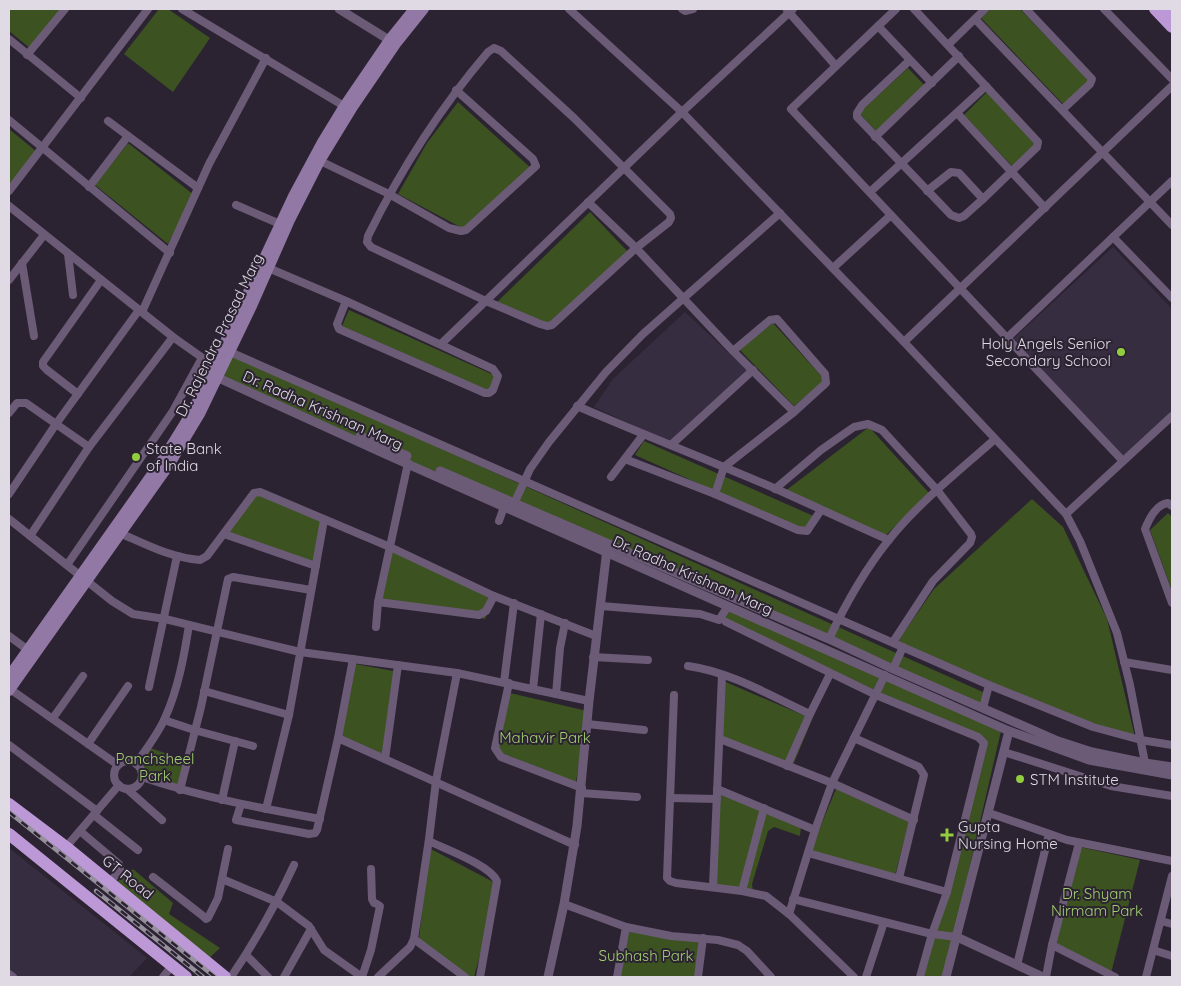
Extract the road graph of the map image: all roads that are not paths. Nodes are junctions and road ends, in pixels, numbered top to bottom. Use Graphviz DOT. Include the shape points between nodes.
graph roads {
  1 [pos="65,9"];
  2 [pos="148,9"];
  3 [pos="182,9"];
  4 [pos="339,9"];
  5 [pos="414,9"];
  6 [pos="424,9"];
  7 [pos="569,9"];
  8 [pos="682,9"];
  9 [pos="693,9"];
  10 [pos="896,9"];
  11 [pos="914,9"];
  12 [pos="985,9"];
  13 [pos="1026,9"];
  14 [pos="1104,9"];
  15 [pos="1155,9"];
  16 [pos="1169,9"];
  17 [pos="789,10"];
  18 [pos="1172,12"];
  19 [pos="975,19"];
  20 [pos="878,26"];
  21 [pos="1172,27"];
  22 [pos="9,39"];
  23 [pos="392,42"];
  24 [pos="948,45"];
  25 [pos="28,55"];
  26 [pos="958,56"];
  27 [pos="266,58"];
  28 [pos="909,61"];
  29 [pos="836,66"];
  30 [pos="1172,79"];
  31 [pos="932,83"];
  32 [pos="986,86"];
  33 [pos="1172,86"];
  34 [pos="456,90"];
  35 [pos="81,98"];
  36 [pos="344,106"];
  37 [pos="1063,109"];
  38 [pos="682,112"];
  39 [pos="957,113"];
  40 [pos="9,120"];
  41 [pos="108,122"];
  42 [pos="128,136"];
  43 [pos="875,137"];
  44 [pos="42,148"];
  45 [pos="1103,152"];
  46 [pos="317,159"];
  47 [pos="900,163"];
  48 [pos="624,168"];
  49 [pos="1011,171"];
  50 [pos="1172,181"];
  51 [pos="89,187"];
  52 [pos="198,188"];
  53 [pos="928,190"];
  54 [pos="9,191"];
  55 [pos="870,192"];
  56 [pos="389,194"];
  57 [pos="982,199"];
  58 [pos="588,202"];
  59 [pos="1150,202"];
  60 [pos="236,205"];
  61 [pos="9,206"];
  62 [pos="1045,208"];
  63 [pos="780,213"];
  64 [pos="891,215"];
  65 [pos="280,224"];
  66 [pos="1172,225"];
  67 [pos="44,235"];
  68 [pos="1113,238"];
  69 [pos="636,248"];
  70 [pos="170,253"];
  71 [pos="68,254"];
  72 [pos="22,263"];
  73 [pos="265,266"];
  74 [pos="833,268"];
  75 [pos="9,280"];
  76 [pos="101,280"];
  77 [pos="960,288"];
  78 [pos="73,295"];
  79 [pos="1172,298"];
  80 [pos="685,299"];
  81 [pos="346,300"];
  82 [pos="486,301"];
  83 [pos="140,311"];
  84 [pos="34,336"];
  85 [pos="173,337"];
  86 [pos="1007,338"];
  87 [pos="904,342"];
  88 [pos="441,344"];
  89 [pos="733,351"];
  90 [pos="230,352"];
  91 [pos="202,358"];
  92 [pos="754,370"];
  93 [pos="215,373"];
  94 [pos="78,394"];
  95 [pos="577,406"];
  96 [pos="794,412"];
  97 [pos="9,413"];
  98 [pos="1171,419"];
  99 [pos="56,424"];
  100 [pos="642,435"];
  101 [pos="995,440"];
  102 [pos="671,445"];
  103 [pos="89,447"];
  104 [pos="625,458"];
  105 [pos="1124,461"];
  106 [pos="408,463"];
  107 [pos="724,467"];
  108 [pos="611,477"];
  109 [pos="524,481"];
  110 [pos="775,489"];
  111 [pos="937,490"];
  112 [pos="9,494"];
  113 [pos="715,494"];
  114 [pos="1172,506"];
  115 [pos="510,507"];
  116 [pos="821,510"];
  117 [pos="1066,514"];
  118 [pos="324,520"];
  119 [pos="10,521"];
  120 [pos="499,521"];
  121 [pos="122,534"];
  122 [pos="224,534"];
  123 [pos="30,536"];
  124 [pos="888,540"];
  125 [pos="390,547"];
  126 [pos="607,548"];
  127 [pos="177,556"];
  128 [pos="66,565"];
  129 [pos="316,566"];
  130 [pos="84,579"];
  131 [pos="311,590"];
  132 [pos="494,596"];
  133 [pos="378,602"];
  134 [pos="514,603"];
  135 [pos="1172,603"];
  136 [pos="601,606"];
  137 [pos="728,606"];
  138 [pos="541,614"];
  139 [pos="839,618"];
  140 [pos="164,619"];
  141 [pos="726,622"];
  142 [pos="565,623"];
  143 [pos="189,625"];
  144 [pos="376,627"];
  145 [pos="216,632"];
  146 [pos="9,636"];
  147 [pos="596,636"];
  148 [pos="829,639"];
  149 [pos="893,642"];
  150 [pos="903,646"];
  151 [pos="28,650"];
  152 [pos="300,652"];
  153 [pos="594,657"];
  154 [pos="353,659"];
  155 [pos="648,660"];
  156 [pos="1124,662"];
  157 [pos="398,665"];
  158 [pos="688,666"];
  159 [pos="1172,670"];
  160 [pos="889,672"];
  161 [pos="457,673"];
  162 [pos="830,674"];
  163 [pos="9,675"];
  164 [pos="722,675"];
  165 [pos="83,676"];
  166 [pos="507,683"];
  167 [pos="989,685"];
  168 [pos="128,686"];
  169 [pos="149,688"];
  170 [pos="533,689"];
  171 [pos="9,690"];
  172 [pos="204,691"];
  173 [pos="556,694"];
  174 [pos="674,695"];
  175 [pos="876,695"];
  176 [pos="589,701"];
  177 [pos="983,708"];
  178 [pos="810,714"];
  179 [pos="289,715"];
  180 [pos="53,718"];
  181 [pos="164,720"];
  182 [pos="1011,721"];
  183 [pos="587,724"];
  184 [pos="194,730"];
  185 [pos="644,730"];
  186 [pos="1009,731"];
  187 [pos="338,738"];
  188 [pos="854,738"];
  189 [pos="720,739"];
  190 [pos="1141,740"];
  191 [pos="235,741"];
  192 [pos="88,744"];
  193 [pos="1172,745"];
  194 [pos="9,746"];
  195 [pos="253,746"];
  196 [pos="1004,752"];
  197 [pos="385,758"];
  198 [pos="136,764"];
  199 [pos="1145,764"];
  200 [pos="118,765"];
  201 [pos="787,766"];
  202 [pos="1172,767"];
  203 [pos="1172,775"];
  204 [pos="142,777"];
  205 [pos="436,782"];
  206 [pos="832,784"];
  207 [pos="119,785"];
  208 [pos="127,789"];
  209 [pos="718,789"];
  210 [pos="180,790"];
  211 [pos="582,791"];
  212 [pos="1172,796"];
  213 [pos="637,797"];
  214 [pos="671,798"];
  215 [pos="717,799"];
  216 [pos="222,800"];
  217 [pos="9,804"];
  218 [pos="241,804"];
  219 [pos="764,808"];
  220 [pos="266,809"];
  221 [pos="96,813"];
  222 [pos="989,813"];
  223 [pos="320,819"];
  224 [pos="162,820"];
  225 [pos="914,820"];
  226 [pos="815,830"];
  227 [pos="80,831"];
  228 [pos="1049,834"];
  229 [pos="10,838"];
  230 [pos="429,841"];
  231 [pos="1079,843"];
  232 [pos="574,845"];
  233 [pos="66,847"];
  234 [pos="228,849"];
  235 [pos="138,850"];
  236 [pos="808,853"];
  237 [pos="1172,861"];
  238 [pos="294,865"];
  239 [pos="372,868"];
  240 [pos="153,876"];
  241 [pos="1172,876"];
  242 [pos="899,878"];
  243 [pos="222,879"];
  244 [pos="110,883"];
  245 [pos="713,888"];
  246 [pos="742,891"];
  247 [pos="947,892"];
  248 [pos="1170,892"];
  249 [pos="793,899"];
  250 [pos="276,902"];
  251 [pos="564,904"];
  252 [pos="789,914"];
  253 [pos="1161,921"];
  254 [pos="884,922"];
  255 [pos="1172,924"];
  256 [pos="626,927"];
  257 [pos="311,929"];
  258 [pos="932,934"];
  259 [pos="957,937"];
  260 [pos="703,938"];
  261 [pos="414,939"];
  262 [pos="1052,945"];
  263 [pos="1153,950"];
  264 [pos="246,955"];
  265 [pos="1172,956"];
  266 [pos="1017,965"];
  267 [pos="172,966"];
  268 [pos="763,967"];
  269 [pos="9,974"];
  270 [pos="13,977"];
  271 [pos="163,977"];
  272 [pos="186,977"];
  273 [pos="225,977"];
  274 [pos="231,977"];
  275 [pos="268,977"];
  276 [pos="284,977"];
  277 [pos="362,977"];
  278 [pos="378,977"];
  279 [pos="465,977"];
  280 [pos="480,977"];
  281 [pos="548,977"];
  282 [pos="617,977"];
  283 [pos="698,977"];
  284 [pos="761,977"];
  285 [pos="771,977"];
  286 [pos="854,977"];
  287 [pos="866,977"];
  288 [pos="920,977"];
  289 [pos="946,977"];
  290 [pos="1044,977"];
  291 [pos="1115,977"];
  292 [pos="1146,977"];
  1 -- 25 [label="street"];
  2 -- 35 [label="street"];
  3 -- 27 [label="street"];
  4 -- 23 [label="street"];
  5 -- 23 [label="main road, Dr. Rajendra Prasad Marg"];
  6 -- 23 [label="main road, Dr. Rajendra Prasad Marg"];
  7 -- 38 [label="street"];
  8 -- 9 [label="street"];
  10 -- 20 [label="street"];
  11 -- 24 [label="street"];
  12 -- 19 [label="street"];
  13 -- 37 [label="street" via="1092,79"];
  14 -- 30 [label="street"];
  15 -- 21 [label="highway"];
  16 -- 18 [label="highway"];
  17 -- 29 [label="street"];
  17 -- 38 [label="street"];
  19 -- 24 [label="street"];
  19 -- 37 [label="street"];
  20 -- 28 [label="street"];
  20 -- 29 [label="street"];
  22 -- 25 [label="street"];
  23 -- 36 [label="main road, Dr. Rajendra Prasad Marg"];
  23 -- 46 [label="main road, Dr. Rajendra Prasad Marg"];
  24 -- 26 [label="street"];
  25 -- 35 [label="street"];
  26 -- 31 [label="street"];
  26 -- 32 [label="street"];
  27 -- 36 [label="street"];
  27 -- 52 [label="street"];
  28 -- 31 [label="street"];
  28 -- 43 [label="street" via="856,113"];
  29 -- 55 [label="street" via="791,109"];
  31 -- 43 [label="street"];
  32 -- 39 [label="street"];
  32 -- 49 [label="street" via="1038,142 1037,147"];
  33 -- 45 [label="street"];
  34 -- 48 [label="street" via="488,52 497,48"];
  34 -- 56 [label="street"];
  34 -- 56 [label="street" via="533,159 536,166 473,225 461,231 449,228"];
  35 -- 44 [label="street"];
  36 -- 46 [label="main road, Dr. Rajendra Prasad Marg"];
  37 -- 45 [label="street"];
  38 -- 48 [label="street"];
  38 -- 63 [label="street"];
  39 -- 47 [label="street"];
  39 -- 49 [label="street"];
  40 -- 44 [label="street"];
  41 -- 42 [label="street"];
  42 -- 51 [label="street"];
  42 -- 52 [label="street"];
  43 -- 47 [label="street"];
  44 -- 51 [label="street"];
  44 -- 54 [label="street"];
  45 -- 59 [label="street"];
  45 -- 62 [label="street"];
  46 -- 56 [label="street"];
  46 -- 65 [label="main road, Dr. Rajendra Prasad Marg"];
  46 -- 73 [label="main road, Dr. Rajendra Prasad Marg"];
  47 -- 53 [label="street"];
  47 -- 55 [label="street"];
  48 -- 58 [label="street"];
  48 -- 69 [label="street" via="671,218"];
  49 -- 57 [label="street"];
  49 -- 62 [label="street"];
  50 -- 59 [label="street"];
  51 -- 70 [label="street"];
  52 -- 70 [label="street"];
  53 -- 57 [label="street" via="955,172"];
  53 -- 57 [label="street" via="955,218 964,216"];
  55 -- 64 [label="street"];
  56 -- 82 [label="street" via="368,236 369,245"];
  58 -- 69 [label="street"];
  58 -- 82 [label="street"];
  59 -- 66 [label="street"];
  59 -- 68 [label="street"];
  60 -- 65 [label="street"];
  61 -- 67 [label="street"];
  62 -- 77 [label="street"];
  63 -- 74 [label="street"];
  63 -- 80 [label="street"];
  64 -- 74 [label="street"];
  64 -- 77 [label="street"];
  65 -- 73 [label="main road, Dr. Rajendra Prasad Marg"];
  67 -- 71 [label="street"];
  67 -- 72 [label="street"];
  68 -- 79 [label="street"];
  68 -- 86 [label="street"];
  69 -- 80 [label="street"];
  69 -- 82 [label="street" via="552,325 540,324"];
  70 -- 83 [label="street"];
  71 -- 76 [label="street"];
  71 -- 78 [label="street"];
  72 -- 75 [label="street"];
  72 -- 84 [label="street"];
  73 -- 81 [label="street"];
  73 -- 90 [label="main road, Dr. Rajendra Prasad Marg"];
  73 -- 93 [label="main road, Dr. Rajendra Prasad Marg"];
  74 -- 87 [label="street"];
  76 -- 83 [label="street"];
  76 -- 94 [label="street" via="43,362 47,370"];
  77 -- 86 [label="street"];
  77 -- 87 [label="street"];
  80 -- 89 [label="street"];
  80 -- 95 [label="street" via="643,334"];
  81 -- 88 [label="street"];
  81 -- 88 [label="street" via="337,324 339,329 485,393 492,390 497,382 497,372"];
  82 -- 88 [label="street"];
  83 -- 85 [label="street"];
  83 -- 94 [label="street"];
  85 -- 91 [label="street"];
  85 -- 103 [label="street"];
  86 -- 105 [label="street"];
  87 -- 101 [label="street"];
  89 -- 92 [label="street"];
  89 -- 96 [label="street" via="770,320 780,322 826,379 824,386"];
  90 -- 93 [label="main road, Dr. Rajendra Prasad Marg"];
  90 -- 109 [label="street"];
  91 -- 93 [label="street"];
  91 -- 128 [label="street" via="173,411"];
  92 -- 96 [label="street"];
  92 -- 102 [label="street"];
  93 -- 106 [label="street, Dr. Radha Krishnan Marg"];
  93 -- 115 [label="street"];
  93 -- 121 [label="main road, Dr. Rajendra Prasad Marg" via="200,414"];
  93 -- 130 [label="main road, Dr. Rajendra Prasad Marg"];
  94 -- 99 [label="street"];
  95 -- 100 [label="street"];
  95 -- 109 [label="street"];
  96 -- 107 [label="street"];
  97 -- 99 [label="street" via="17,403 26,403"];
  98 -- 105 [label="street"];
  99 -- 103 [label="street"];
  99 -- 112 [label="street"];
  100 -- 102 [label="street"];
  100 -- 104 [label="street"];
  101 -- 111 [label="street"];
  101 -- 117 [label="street"];
  102 -- 107 [label="street"];
  103 -- 123 [label="street"];
  104 -- 108 [label="street"];
  104 -- 113 [label="street"];
  105 -- 117 [label="street"];
  106 -- 115 [label="street, Dr. Radha Krishnan Marg"];
  106 -- 125 [label="street"];
  107 -- 110 [label="street"];
  107 -- 113 [label="street"];
  109 -- 115 [label="street"];
  109 -- 139 [label="street"];
  110 -- 111 [label="street" via="841,436 854,427 868,424 882,430"];
  110 -- 116 [label="street"];
  111 -- 124 [label="street"];
  111 -- 149 [label="street" via="971,534 972,540 932,581"];
  113 -- 116 [label="street" via="802,531 810,528"];
  114 -- 135 [label="street" via="1168,503 1161,505 1145,530"];
  115 -- 120 [label="street"];
  115 -- 126 [label="street, Dr. Radha Krishnan Marg"];
  116 -- 124 [label="street"];
  117 -- 156 [label="street" via="1117,633"];
  118 -- 122 [label="street" via="257,492"];
  118 -- 125 [label="street"];
  118 -- 129 [label="street"];
  119 -- 123 [label="street"];
  121 -- 127 [label="street"];
  121 -- 130 [label="main road, Dr. Rajendra Prasad Marg"];
  122 -- 127 [label="street" via="204,559"];
  122 -- 129 [label="street"];
  123 -- 128 [label="street"];
  124 -- 139 [label="street"];
  125 -- 132 [label="street"];
  125 -- 133 [label="street"];
  126 -- 136 [label="street"];
  126 -- 137 [label="street, Dr. Radha Krishnan Marg"];
  126 -- 148 [label="street"];
  127 -- 140 [label="street"];
  128 -- 130 [label="street"];
  129 -- 131 [label="street"];
  130 -- 140 [label="street" via="133,614"];
  130 -- 151 [label="main road, Dr. Rajendra Prasad Marg"];
  130 -- 171 [label="main road, Dr. Rajendra Prasad Marg"];
  131 -- 145 [label="street" via="230,577"];
  131 -- 152 [label="street"];
  132 -- 133 [label="street" via="486,611 479,616"];
  132 -- 134 [label="street"];
  133 -- 144 [label="street"];
  134 -- 138 [label="street"];
  134 -- 166 [label="street"];
  136 -- 137 [label="street" via="700,614 718,620"];
  136 -- 147 [label="street"];
  137 -- 160 [label="street, Dr. Radha Krishnan Marg"];
  138 -- 142 [label="street"];
  138 -- 170 [label="street"];
  139 -- 148 [label="street"];
  139 -- 149 [label="street"];
  140 -- 143 [label="street"];
  140 -- 169 [label="street"];
  141 -- 162 [label="street"];
  142 -- 147 [label="street"];
  142 -- 173 [label="street"];
  143 -- 145 [label="street"];
  143 -- 181 [label="street" via="182,667"];
  145 -- 152 [label="street"];
  145 -- 172 [label="street"];
  146 -- 151 [label="street"];
  147 -- 153 [label="street"];
  148 -- 160 [label="street"];
  149 -- 150 [label="street"];
  150 -- 160 [label="street"];
  150 -- 167 [label="street"];
  151 -- 163 [label="main road, Dr. Rajendra Prasad Marg"];
  152 -- 154 [label="street"];
  152 -- 179 [label="street"];
  153 -- 155 [label="street"];
  153 -- 176 [label="street"];
  154 -- 157 [label="street"];
  154 -- 187 [label="street"];
  156 -- 159 [label="street"];
  156 -- 190 [label="street"];
  157 -- 161 [label="street"];
  157 -- 197 [label="street"];
  158 -- 164 [label="street"];
  160 -- 175 [label="street"];
  160 -- 177 [label="street"];
  160 -- 186 [label="street, Dr. Radha Krishnan Marg"];
  161 -- 166 [label="street"];
  161 -- 205 [label="street"];
  162 -- 175 [label="street"];
  162 -- 178 [label="street"];
  164 -- 178 [label="street"];
  164 -- 189 [label="street"];
  165 -- 180 [label="street"];
  166 -- 170 [label="street"];
  166 -- 211 [label="street" via="495,748 497,752 501,757"];
  167 -- 177 [label="street"];
  167 -- 190 [label="street" via="1093,727"];
  168 -- 192 [label="street"];
  170 -- 173 [label="street"];
  171 -- 180 [label="street"];
  172 -- 179 [label="street"];
  172 -- 184 [label="street"];
  173 -- 176 [label="street"];
  174 -- 214 [label="street"];
  175 -- 188 [label="street"];
  175 -- 247 [label="street" via="978,737 984,743"];
  176 -- 183 [label="street"];
  177 -- 182 [label="street"];
  178 -- 201 [label="street"];
  179 -- 220 [label="street"];
  180 -- 192 [label="street"];
  181 -- 184 [label="street"];
  181 -- 198 [label="street"];
  182 -- 186 [label="street"];
  182 -- 199 [label="street" via="1084,750"];
  183 -- 185 [label="street"];
  183 -- 211 [label="street"];
  184 -- 191 [label="street"];
  184 -- 210 [label="street"];
  186 -- 196 [label="street"];
  186 -- 203 [label="street, Dr. Radha Krishnan Marg" via="1089,760"];
  187 -- 197 [label="street"];
  187 -- 223 [label="street"];
  188 -- 206 [label="street"];
  188 -- 225 [label="street" via="922,770 924,780"];
  189 -- 201 [label="street"];
  189 -- 209 [label="street"];
  190 -- 193 [label="street"];
  190 -- 199 [label="street"];
  191 -- 195 [label="street"];
  191 -- 216 [label="street"];
  192 -- 200 [label="street"];
  194 -- 221 [label="street"];
  196 -- 212 [label="street" via="1111,786"];
  196 -- 222 [label="street"];
  197 -- 205 [label="street"];
  198 -- 200 [label="street" via="125,762"];
  198 -- 204 [label="street"];
  199 -- 202 [label="street"];
  200 -- 207 [label="street" via="114,778"];
  201 -- 206 [label="street"];
  204 -- 208 [label="street" via="135,787"];
  204 -- 210 [label="street"];
  205 -- 230 [label="street"];
  205 -- 232 [label="street"];
  206 -- 225 [label="street"];
  206 -- 226 [label="street"];
  207 -- 208 [label="street"];
  207 -- 221 [label="street"];
  208 -- 224 [label="street"];
  209 -- 215 [label="street"];
  209 -- 219 [label="street"];
  210 -- 216 [label="street"];
  211 -- 213 [label="street"];
  211 -- 232 [label="street"];
  214 -- 215 [label="street"];
  214 -- 245 [label="street" via="667,878 676,883"];
  215 -- 245 [label="street"];
  216 -- 218 [label="street"];
  217 -- 233 [label="highway, GT Road"];
  218 -- 220 [label="street"];
  218 -- 223 [label="street" via="236,820 312,834 317,830"];
  219 -- 226 [label="street"];
  219 -- 246 [label="street"];
  220 -- 223 [label="street"];
  221 -- 227 [label="street"];
  221 -- 235 [label="street"];
  222 -- 228 [label="street"];
  222 -- 259 [label="street"];
  225 -- 242 [label="street"];
  226 -- 236 [label="street"];
  227 -- 233 [label="street"];
  227 -- 244 [label="street" via="119,864 120,869"];
  228 -- 231 [label="street"];
  228 -- 266 [label="street"];
  229 -- 267 [label="highway"];
  230 -- 261 [label="street"];
  230 -- 280 [label="street" via="484,868 497,881"];
  231 -- 237 [label="street"];
  231 -- 262 [label="street"];
  232 -- 251 [label="street"];
  233 -- 244 [label="highway, GT Road"];
  234 -- 243 [label="street"];
  236 -- 242 [label="street"];
  236 -- 249 [label="street"];
  238 -- 250 [label="street"];
  239 -- 277 [label="street" via="372,899 380,906"];
  240 -- 243 [label="street" via="206,918 211,915 218,898"];
  241 -- 248 [label="street"];
  242 -- 247 [label="street"];
  243 -- 250 [label="street"];
  244 -- 273 [label="highway, GT Road"];
  245 -- 246 [label="street"];
  246 -- 252 [label="street" via="766,896"];
  247 -- 258 [label="street"];
  248 -- 253 [label="street"];
  249 -- 252 [label="street"];
  249 -- 254 [label="street"];
  250 -- 257 [label="street"];
  250 -- 264 [label="street"];
  251 -- 256 [label="street"];
  251 -- 281 [label="street"];
  252 -- 286 [label="street"];
  253 -- 255 [label="street"];
  253 -- 263 [label="street"];
  254 -- 258 [label="street"];
  254 -- 287 [label="street"];
  256 -- 260 [label="street" via="671,936"];
  256 -- 282 [label="street"];
  257 -- 276 [label="street"];
  257 -- 277 [label="street" via="324,950"];
  258 -- 259 [label="street"];
  258 -- 288 [label="street"];
  259 -- 266 [label="street"];
  259 -- 289 [label="street"];
  260 -- 268 [label="street" via="738,946"];
  260 -- 283 [label="street"];
  261 -- 278 [label="street" via="410,947"];
  261 -- 279 [label="street"];
  262 -- 290 [label="street"];
  262 -- 291 [label="street"];
  263 -- 265 [label="street"];
  263 -- 292 [label="street"];
  264 -- 274 [label="street"];
  264 -- 275 [label="street"];
  266 -- 290 [label="street"];
  267 -- 271 [label="street"];
  267 -- 272 [label="highway"];
  268 -- 284 [label="street"];
  268 -- 285 [label="street"];
  269 -- 270 [label="street"];
}
